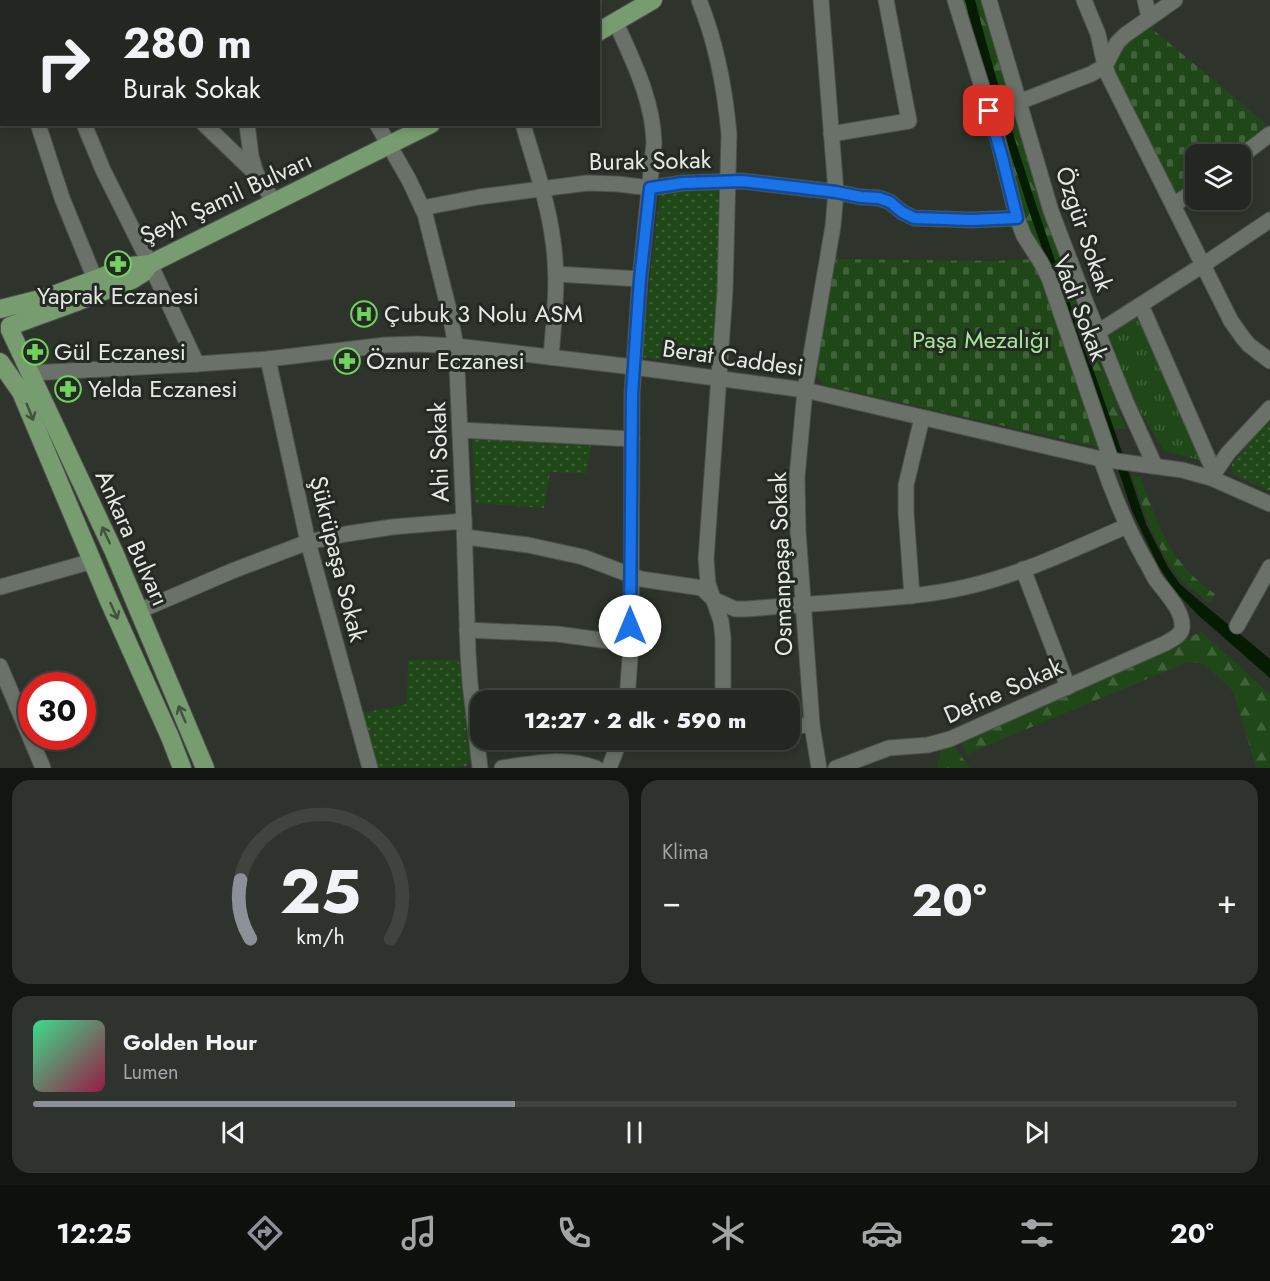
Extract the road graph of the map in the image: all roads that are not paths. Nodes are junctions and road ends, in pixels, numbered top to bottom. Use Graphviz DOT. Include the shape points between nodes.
graph roads {
  1 [pos="653,0"];
  2 [pos="699,0"];
  3 [pos="821,0"];
  4 [pos="886,0"];
  5 [pos="955,0"];
  6 [pos="989,0"];
  7 [pos="1084,0"];
  8 [pos="1145,0"];
  9 [pos="1175,0"];
  10 [pos="1149,18"];
  11 [pos="616,22"];
  12 [pos="600,31"];
  13 [pos="1105,66"];
  14 [pos="1019,102"];
  15 [pos="39,126"];
  16 [pos="85,126"];
  17 [pos="206,126"];
  18 [pos="247,126"];
  19 [pos="378,126"];
  20 [pos="428,126"];
  21 [pos="524,126"];
  22 [pos="831,134"];
  23 [pos="1270,134"];
  24 [pos="390,146"];
  25 [pos="1251,149"];
  26 [pos="256,173"];
  27 [pos="728,181"];
  28 [pos="650,188"];
  29 [pos="542,189"];
  30 [pos="836,192"];
  31 [pos="1185,197"];
  32 [pos="274,202"];
  33 [pos="1174,205"];
  34 [pos="422,208"];
  35 [pos="1017,218"];
  36 [pos="1270,220"];
  37 [pos="150,264"];
  38 [pos="1203,266"];
  39 [pos="556,274"];
  40 [pos="95,279"];
  41 [pos="640,279"];
  42 [pos="1141,305"];
  43 [pos="0,309"];
  44 [pos="7,332"];
  45 [pos="1098,332"];
  46 [pos="456,346"];
  47 [pos="551,357"];
  48 [pos="268,358"];
  49 [pos="1270,361"];
  50 [pos="0,362"];
  51 [pos="197,364"];
  52 [pos="633,367"];
  53 [pos="31,373"];
  54 [pos="719,379"];
  55 [pos="805,390"];
  56 [pos="1270,408"];
  57 [pos="922,418"];
  58 [pos="460,430"];
  59 [pos="632,439"];
  60 [pos="1106,460"];
  61 [pos="1155,466"];
  62 [pos="1213,475"];
  63 [pos="1270,504"];
  64 [pos="464,521"];
  65 [pos="1127,526"];
  66 [pos="465,537"];
  67 [pos="308,542"];
  68 [pos="93,561"];
  69 [pos="1270,567"];
  70 [pos="1023,569"];
  71 [pos="631,575"];
  72 [pos="0,587"];
  73 [pos="912,596"];
  74 [pos="713,599"];
  75 [pos="803,605"];
  76 [pos="139,611"];
  77 [pos="1237,627"];
  78 [pos="467,630"];
  79 [pos="1180,632"];
  80 [pos="631,644"];
  81 [pos="0,666"];
  82 [pos="1068,687"];
  83 [pos="628,690"];
  84 [pos="723,690"];
  85 [pos="812,725"];
  86 [pos="800,726"];
  87 [pos="616,750"];
  88 [pos="43,768"];
  89 [pos="182,768"];
  90 [pos="205,768"];
  91 [pos="370,768"];
  92 [pos="480,768"];
  93 [pos="502,768"];
  94 [pos="596,768"];
  95 [pos="609,768"];
  96 [pos="819,768"];
  97 [pos="836,768"];
  1 -- 11 [label="main road"];
  2 -- 27 [label="street" via="710,30 727,112"];
  3 -- 22 [label="street, Osmanpaşa Sokak"];
  4 -- 22 [label="street" via="909,121"];
  5 -- 35 [label="street, Vadi Sokak"];
  6 -- 14 [label="street, Özgür Sokak"];
  7 -- 13 [label="street" via="1098,34"];
  8 -- 10 [label="street"];
  9 -- 10 [label="street"];
  10 -- 13 [label="street" via="1117,43"];
  11 -- 12 [label="main road"];
  11 -- 28 [label="street" via="651,114 654,143"];
  13 -- 14 [label="street"];
  13 -- 33 [label="street"];
  14 -- 45 [label="street, Özgür Sokak" via="1051,211"];
  15 -- 40 [label="street"];
  16 -- 37 [label="street"];
  17 -- 26 [label="street"];
  18 -- 26 [label="street"];
  19 -- 24 [label="street, Ahi Sokak"];
  20 -- 24 [label="main road, Şeyh Şamil Bulvarı"];
  21 -- 29 [label="street"];
  22 -- 30 [label="street, Osmanpaşa Sokak"];
  23 -- 25 [label="street"];
  24 -- 32 [label="main road, Şeyh Şamil Bulvarı"];
  24 -- 34 [label="street, Ahi Sokak"];
  26 -- 32 [label="street"];
  27 -- 28 [label="street, Burak Sokak"];
  27 -- 30 [label="street, Burak Sokak"];
  27 -- 54 [label="street"];
  28 -- 29 [label="street, Burak Sokak" via="600,183"];
  28 -- 41 [label="street"];
  29 -- 34 [label="street, Burak Sokak"];
  29 -- 39 [label="street"];
  30 -- 35 [label="street, Burak Sokak" via="885,200 914,218"];
  30 -- 55 [label="street, Osmanpaşa Sokak"];
  31 -- 33 [label="street"];
  32 -- 37 [label="main road, Şeyh Şamil Bulvarı"];
  33 -- 38 [label="street"];
  34 -- 46 [label="street, Ahi Sokak"];
  35 -- 60 [label="street, Vadi Sokak" via="1049,278"];
  36 -- 38 [label="street"];
  37 -- 40 [label="main road, Şeyh Şamil Bulvarı" via="131,266"];
  37 -- 44 [label="main road" via="132,280"];
  37 -- 51 [label="street"];
  38 -- 42 [label="street"];
  38 -- 49 [label="street" via="1238,331"];
  39 -- 41 [label="street"];
  39 -- 47 [label="street"];
  40 -- 43 [label="main road, Şeyh Şamil Bulvarı"];
  41 -- 52 [label="street"];
  42 -- 45 [label="street"];
  42 -- 62 [label="street"];
  43 -- 44 [label="main road, Ankara Bulvarı" via="8,316"];
  44 -- 53 [label="main road, Ankara Bulvarı"];
  45 -- 61 [label="street, Özgür Sokak"];
  46 -- 47 [label="street, Berat Caddesi"];
  46 -- 48 [label="street, Berat Caddesi" via="385,345"];
  46 -- 58 [label="street, Ahi Sokak"];
  47 -- 52 [label="street, Berat Caddesi"];
  48 -- 51 [label="street, Berat Caddesi"];
  48 -- 67 [label="street, Şükrüpaşa Sokak"];
  50 -- 68 [label="main road, Ankara Bulvarı, one-way" via="21,392"];
  51 -- 53 [label="street, Berat Caddesi"];
  52 -- 54 [label="street, Berat Caddesi"];
  52 -- 59 [label="street"];
  76 -- 53 [label="main road, Ankara Bulvarı, one-way"];
  54 -- 55 [label="street, Berat Caddesi"];
  54 -- 74 [label="street" via="705,559"];
  55 -- 57 [label="street, Berat Caddesi"];
  55 -- 75 [label="street, Osmanpaşa Sokak" via="797,484"];
  56 -- 62 [label="street"];
  57 -- 60 [label="street, Berat Caddesi"];
  57 -- 73 [label="street" via="906,485"];
  58 -- 59 [label="street"];
  58 -- 64 [label="street, Ahi Sokak"];
  59 -- 71 [label="street"];
  60 -- 61 [label="street, Berat Caddesi"];
  60 -- 65 [label="street, Vadi Sokak" via="1113,493"];
  61 -- 62 [label="street"];
  62 -- 63 [label="street"];
  64 -- 66 [label="street, Ahi Sokak"];
  64 -- 67 [label="street" via="392,527"];
  65 -- 70 [label="street"];
  65 -- 79 [label="street, Vadi Sokak" via="1178,611"];
  66 -- 71 [label="street" via="583,556"];
  66 -- 78 [label="street, Ahi Sokak"];
  67 -- 76 [label="street"];
  67 -- 91 [label="street, Şükrüpaşa Sokak"];
  68 -- 72 [label="street"];
  68 -- 89 [label="main road, Ankara Bulvarı, one-way"];
  69 -- 77 [label="street"];
  70 -- 73 [label="street" via="978,584"];
  70 -- 82 [label="street"];
  71 -- 74 [label="street" via="702,588"];
  71 -- 80 [label="street"];
  73 -- 75 [label="street"];
  74 -- 75 [label="street" via="735,609"];
  74 -- 84 [label="street" via="722,630"];
  75 -- 85 [label="street, Osmanpaşa Sokak"];
  90 -- 76 [label="main road, Ankara Bulvarı, one-way"];
  78 -- 80 [label="street" via="557,634"];
  78 -- 92 [label="street, Ahi Sokak"];
  79 -- 82 [label="street, Defne Sokak" via="1166,643"];
  80 -- 83 [label="street"];
  81 -- 88 [label="street"];
  82 -- 97 [label="street, Defne Sokak" via="950,739 889,748"];
  85 -- 86 [label="street"];
  85 -- 96 [label="street, Osmanpaşa Sokak"];
  87 -- 95 [label="street"];
  93 -- 94 [label="street" via="566,761"];
}
